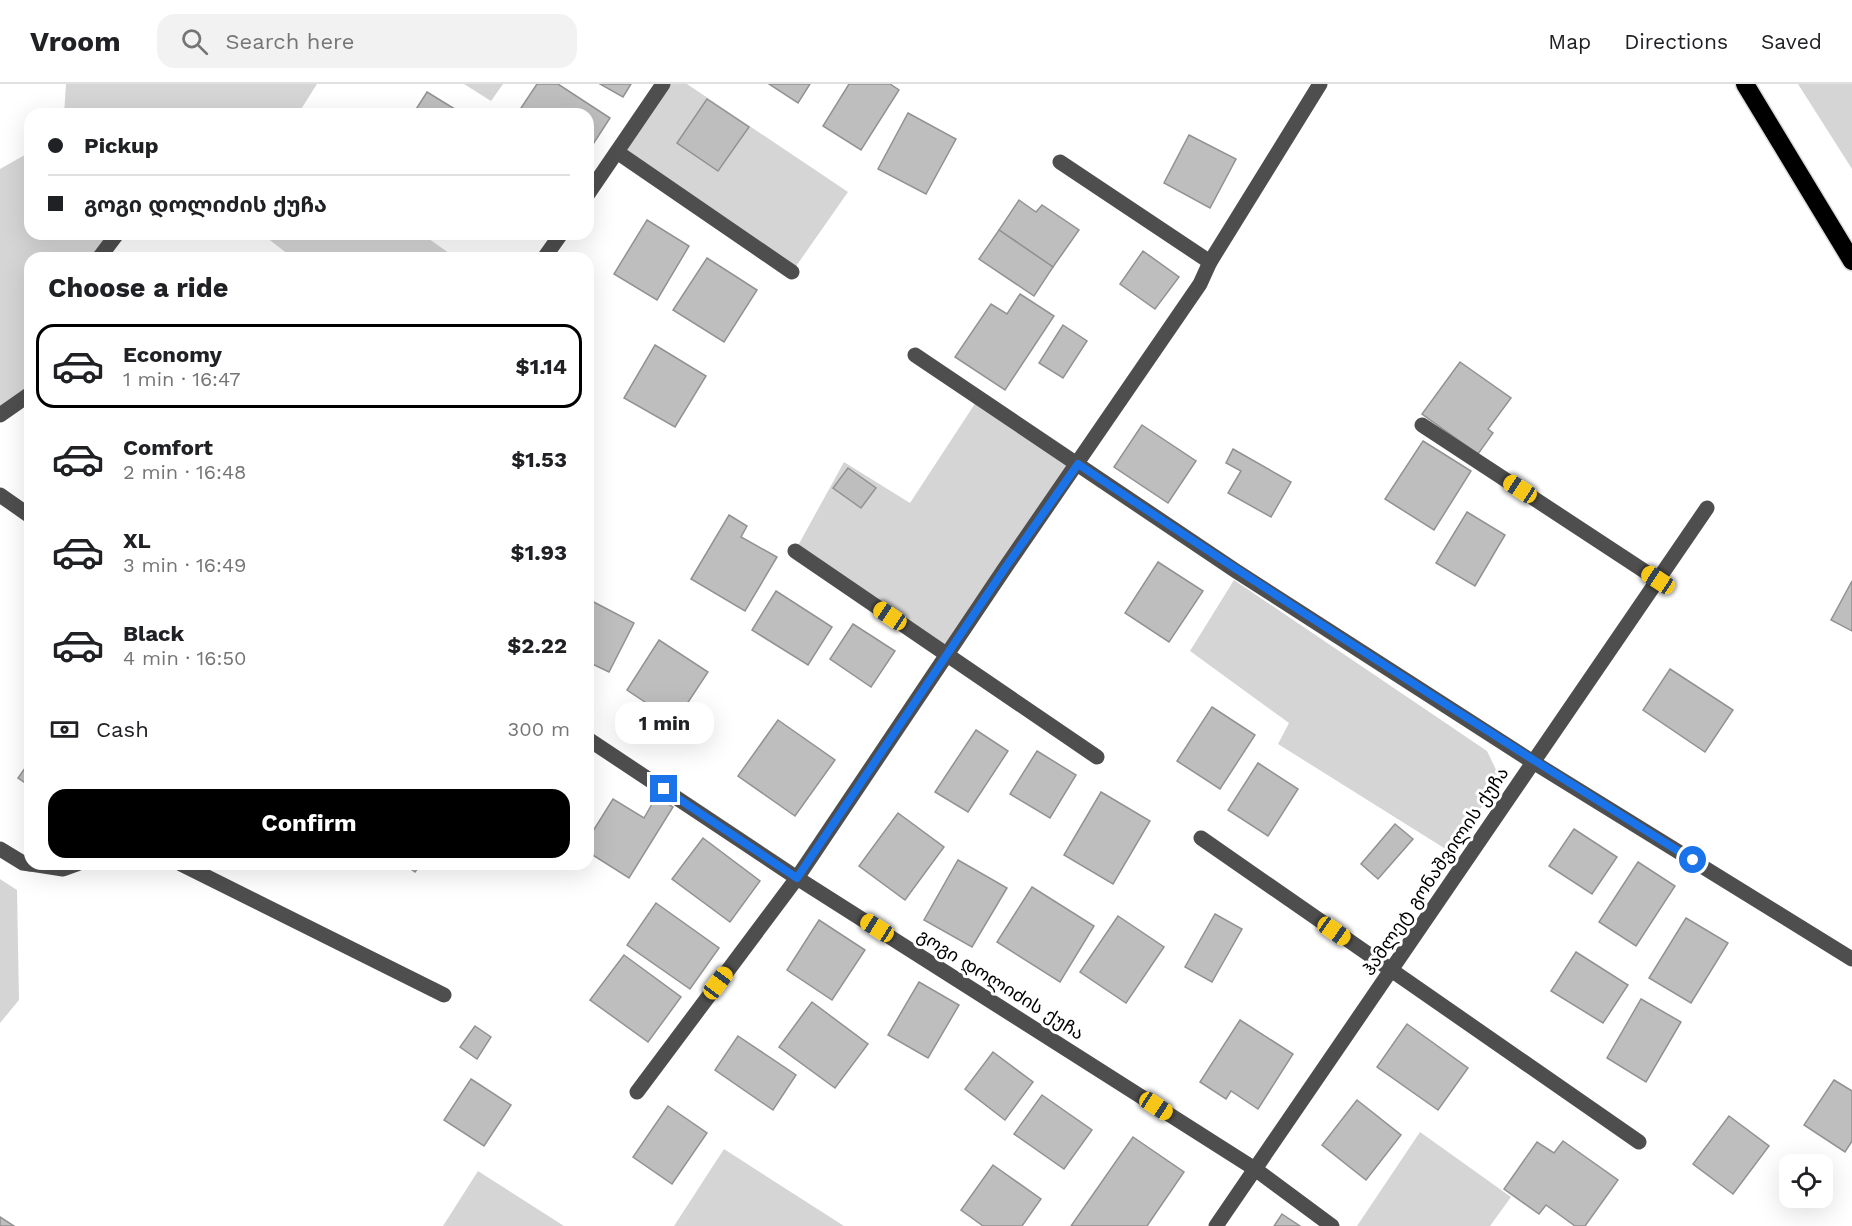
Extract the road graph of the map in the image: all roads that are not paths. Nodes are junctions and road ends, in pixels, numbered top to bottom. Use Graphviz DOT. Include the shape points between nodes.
graph roads {
  1 [pos="663,84"];
  2 [pos="1320,84"];
  3 [pos="1745,84"];
  4 [pos="617,152"];
  5 [pos="1060,162"];
  6 [pos="594,185"];
  7 [pos="1852,261"];
  8 [pos="1210,262"];
  9 [pos="792,272"];
  10 [pos="915,355"];
  11 [pos="24,398"];
  12 [pos="0,415"];
  13 [pos="1422,425"];
  14 [pos="1078,464"];
  15 [pos="0,495"];
  16 [pos="1707,508"];
  17 [pos="24,512"];
  18 [pos="795,551"];
  19 [pos="1658,580"];
  20 [pos="947,655"];
  21 [pos="594,742"];
  22 [pos="1097,757"];
  23 [pos="1533,762"];
  24 [pos="1201,838"];
  25 [pos="0,849"];
  26 [pos="24,862"];
  27 [pos="193,870"];
  28 [pos="797,878"];
  29 [pos="1852,959"];
  30 [pos="1391,970"];
  31 [pos="444,995"];
  32 [pos="637,1092"];
  33 [pos="1640,1142"];
  34 [pos="1255,1169"];
  35 [pos="1216,1226"];
  36 [pos="1332,1226"];
  1 -- 4 [label="street"];
  2 -- 8 [label="street"];
  3 -- 7 [label="highway"];
  4 -- 6 [label="street"];
  4 -- 9 [label="street"];
  5 -- 8 [label="street"];
  8 -- 14 [label="street" via="1200,284"];
  10 -- 14 [label="street"];
  11 -- 12 [label="street"];
  13 -- 19 [label="street"];
  14 -- 20 [label="street"];
  14 -- 23 [label="street"];
  15 -- 17 [label="street"];
  16 -- 19 [label="street, ჰამლეტ გონაშვილის ქუჩა"];
  18 -- 20 [label="street"];
  19 -- 23 [label="street, ჰამლეტ გონაშვილის ქუჩა"];
  20 -- 22 [label="street"];
  20 -- 28 [label="street"];
  21 -- 28 [label="street, გოგი დოლიძის ქუჩა"];
  23 -- 29 [label="street"];
  23 -- 30 [label="street, ჰამლეტ გონაშვილის ქუჩა"];
  24 -- 30 [label="street"];
  25 -- 26 [label="street"];
  27 -- 31 [label="street"];
  28 -- 32 [label="street"];
  28 -- 34 [label="street, გოგი დოლიძის ქუჩა"];
  30 -- 33 [label="street"];
  30 -- 34 [label="street, ჰამლეტ გონაშვილის ქუჩა"];
  34 -- 35 [label="street, ჰამლეტ გონაშვილის ქუჩა"];
  34 -- 36 [label="street, გოგი დოლიძის ქუჩა"];
}
